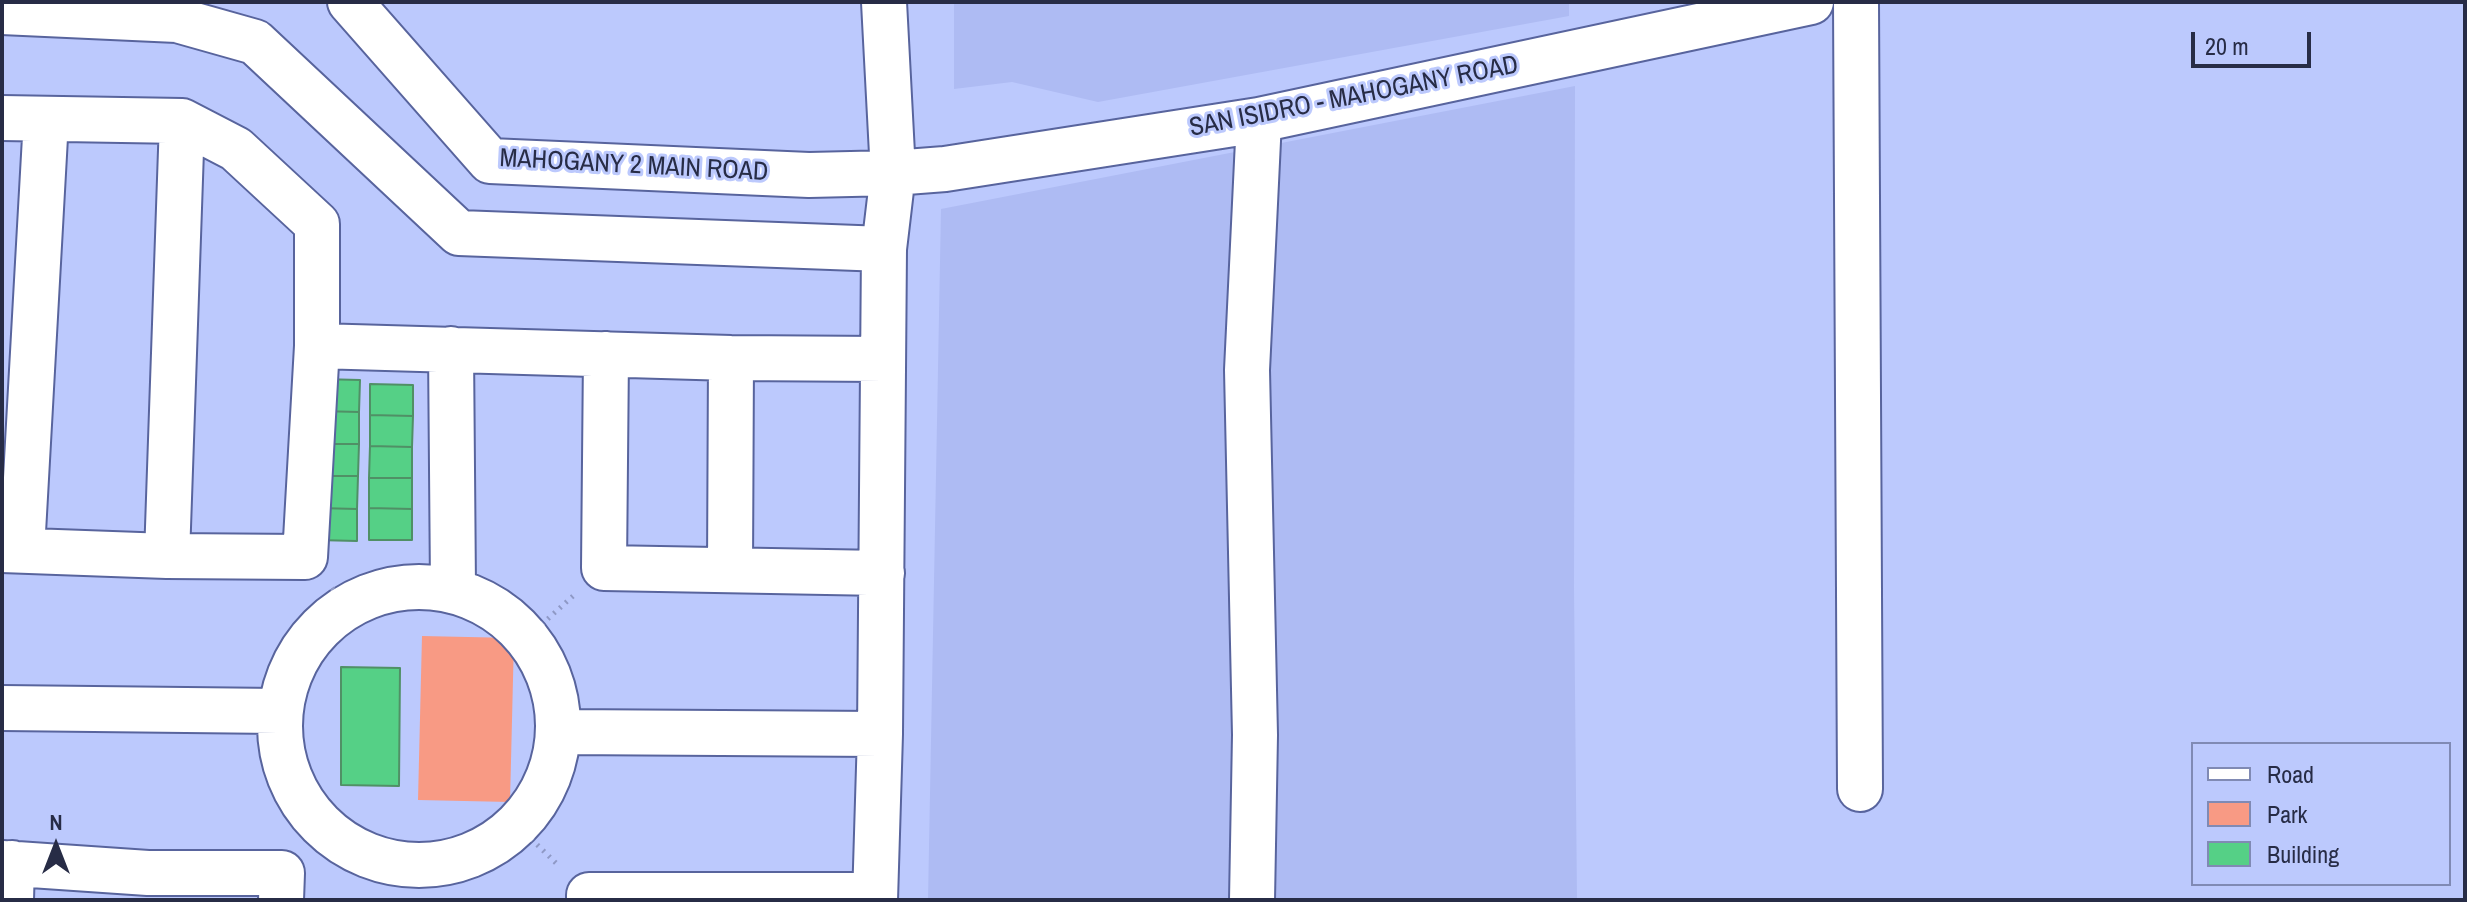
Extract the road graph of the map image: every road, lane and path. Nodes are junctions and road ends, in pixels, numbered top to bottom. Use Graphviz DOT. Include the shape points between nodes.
graph roads {
  1 [pos="350,2"];
  2 [pos="884,2"];
  3 [pos="1811,2"];
  4 [pos="1856,2"];
  5 [pos="2,12"];
  6 [pos="2,118"];
  7 [pos="46,119"];
  8 [pos="1259,120"];
  9 [pos="182,121"];
  10 [pos="893,173"];
  11 [pos="884,249"];
  12 [pos="317,346"];
  13 [pos="451,349"];
  14 [pos="606,354"];
  15 [pos="731,358"];
  16 [pos="883,359"];
  17 [pos="12,550"];
  18 [pos="167,556"];
  19 [pos="604,568"];
  20 [pos="730,569"];
  21 [pos="882,573"];
  22 [pos="453,588"];
  23 [pos="530,635"];
  24 [pos="2,708"];
  25 [pos="278,711"];
  26 [pos="563,732"];
  27 [pos="880,734"];
  28 [pos="1860,789"];
  29 [pos="520,828"];
  30 [pos="9,875"];
  31 [pos="432,884"];
  32 [pos="147,886"];
  33 [pos="589,898"];
  34 [pos="875,898"];
  35 [pos="281,900"];
  36 [pos="1252,900"];
  1 -- 10 [label="street, MAHOGANY 2 MAIN ROAD" via="490,161 809,175"];
  2 -- 10 [label="street"];
  3 -- 8 [label="street, SAN ISIDRO - MAHOGANY ROAD"];
  4 -- 28 [label="street"];
  5 -- 11 [label="street" via="177,20 255,42 459,233"];
  6 -- 7 [label="street"];
  7 -- 9 [label="street"];
  7 -- 17 [label="street"];
  8 -- 10 [label="street, SAN ISIDRO - MAHOGANY ROAD"];
  8 -- 36 [label="street" via="1247,370 1255,735"];
  9 -- 12 [label="street" via="236,149 317,224"];
  9 -- 18 [label="street"];
  10 -- 11 [label="street"];
  11 -- 16 [label="street"];
  12 -- 13 [label="street"];
  12 -- 18 [label="street" via="305,557"];
  13 -- 14 [label="street"];
  13 -- 22 [label="street"];
  14 -- 15 [label="street"];
  14 -- 19 [label="street"];
  15 -- 16 [label="street"];
  15 -- 20 [label="street"];
  16 -- 21 [label="street"];
  17 -- 18 [label="street"];
  19 -- 20 [label="street"];
  19 -- 23 [label="path"];
  20 -- 21 [label="street"];
  21 -- 27 [label="street"];
  22 -- 23 [label="street" via="495,606"];
  22 -- 25 [label="street" via="346,605 313,633 289,669"];
  23 -- 26 [label="street" via="555,681"];
  24 -- 25 [label="street"];
  25 -- 31 [label="street" via="286,775 321,829 372,861"];
  26 -- 27 [label="street"];
  26 -- 29 [label="street"];
  27 -- 34 [label="street"];
  29 -- 31 [label="street"];
  29 -- 33 [label="path"];
  30 -- 32 [label="street"];
  32 -- 35 [label="street" via="282,873"];
  33 -- 34 [label="street"];
}
